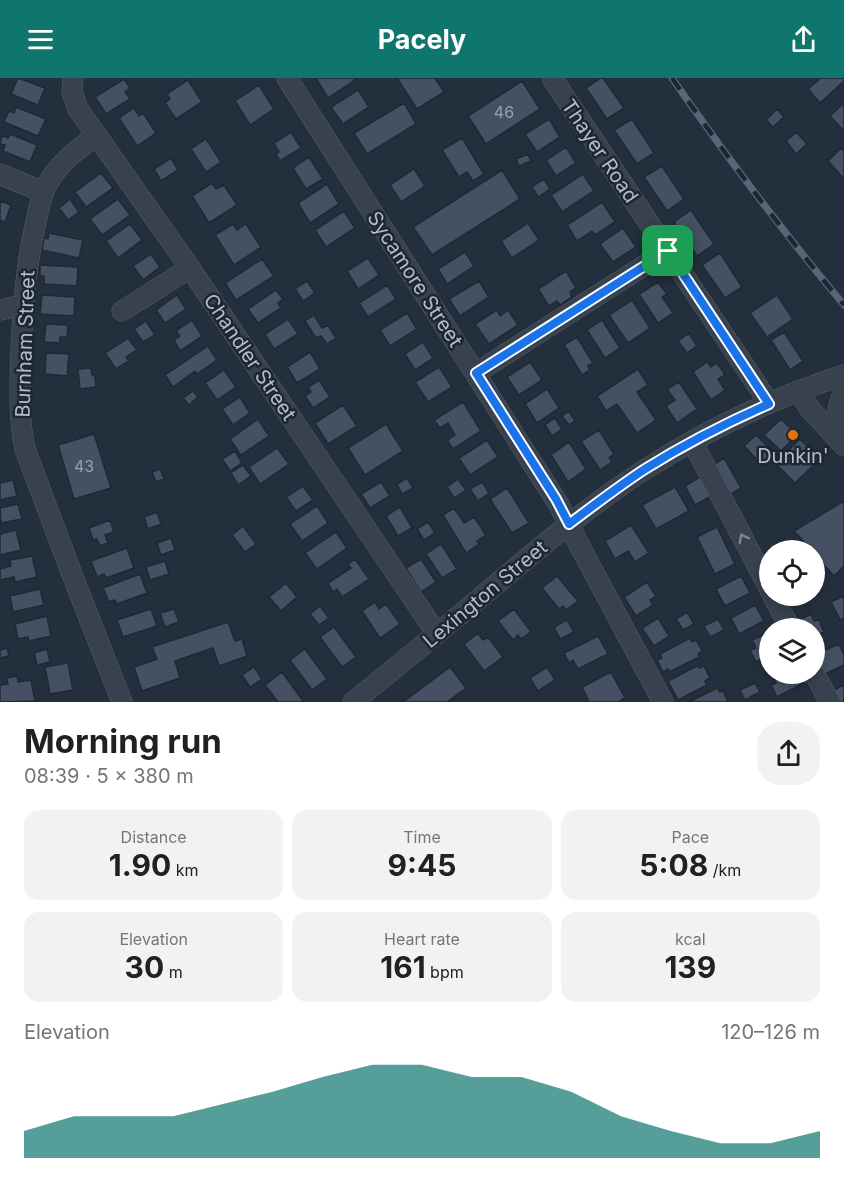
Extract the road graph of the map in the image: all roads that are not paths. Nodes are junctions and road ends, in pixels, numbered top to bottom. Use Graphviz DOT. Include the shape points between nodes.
graph roads {
  1 [pos="73,78"];
  2 [pos="287,78"];
  3 [pos="552,78"];
  4 [pos="96,136"];
  5 [pos="0,174"];
  6 [pos="44,192"];
  7 [pos="668,251"];
  8 [pos="190,268"];
  9 [pos="23,305"];
  10 [pos="0,310"];
  11 [pos="122,311"];
  12 [pos="476,373"];
  13 [pos="844,375"];
  14 [pos="798,391"];
  15 [pos="844,393"];
  16 [pos="769,404"];
  17 [pos="692,441"];
  18 [pos="844,445"];
  19 [pos="569,524"];
  20 [pos="759,569"];
  21 [pos="437,634"];
  22 [pos="820,684"];
  23 [pos="118,701"];
  24 [pos="353,702"];
  25 [pos="663,702"];
  26 [pos="830,702"];
  1 -- 4 [label="street, Chandler Street" via="72,92 78,109"];
  2 -- 12 [label="street, Sycamore Street"];
  3 -- 7 [label="street, Thayer Road"];
  4 -- 6 [label="street, Burnham Street" via="56,170"];
  4 -- 8 [label="street, Chandler Street"];
  5 -- 6 [label="street"];
  6 -- 9 [label="street, Burnham Street" via="31,242"];
  7 -- 12 [label="street"];
  7 -- 16 [label="street, Thayer Road"];
  8 -- 11 [label="street"];
  8 -- 21 [label="street, Chandler Street"];
  9 -- 10 [label="street"];
  9 -- 23 [label="street, Burnham Street" via="20,383 25,449"];
  12 -- 19 [label="street, Sycamore Street"];
  13 -- 14 [label="street, Lexington Street"];
  14 -- 16 [label="street, Lexington Street"];
  14 -- 18 [label="street"];
  15 -- 18 [label="street" via="837,413"];
  16 -- 17 [label="street, Lexington Street"];
  17 -- 19 [label="street, Lexington Street"];
  20 -- 17 [label="street, one-way"];
  19 -- 21 [label="street, Lexington Street"];
  19 -- 25 [label="street, Sycamore Street"];
  21 -- 24 [label="street, Lexington Street"];
  22 -- 26 [label="street"];
}
